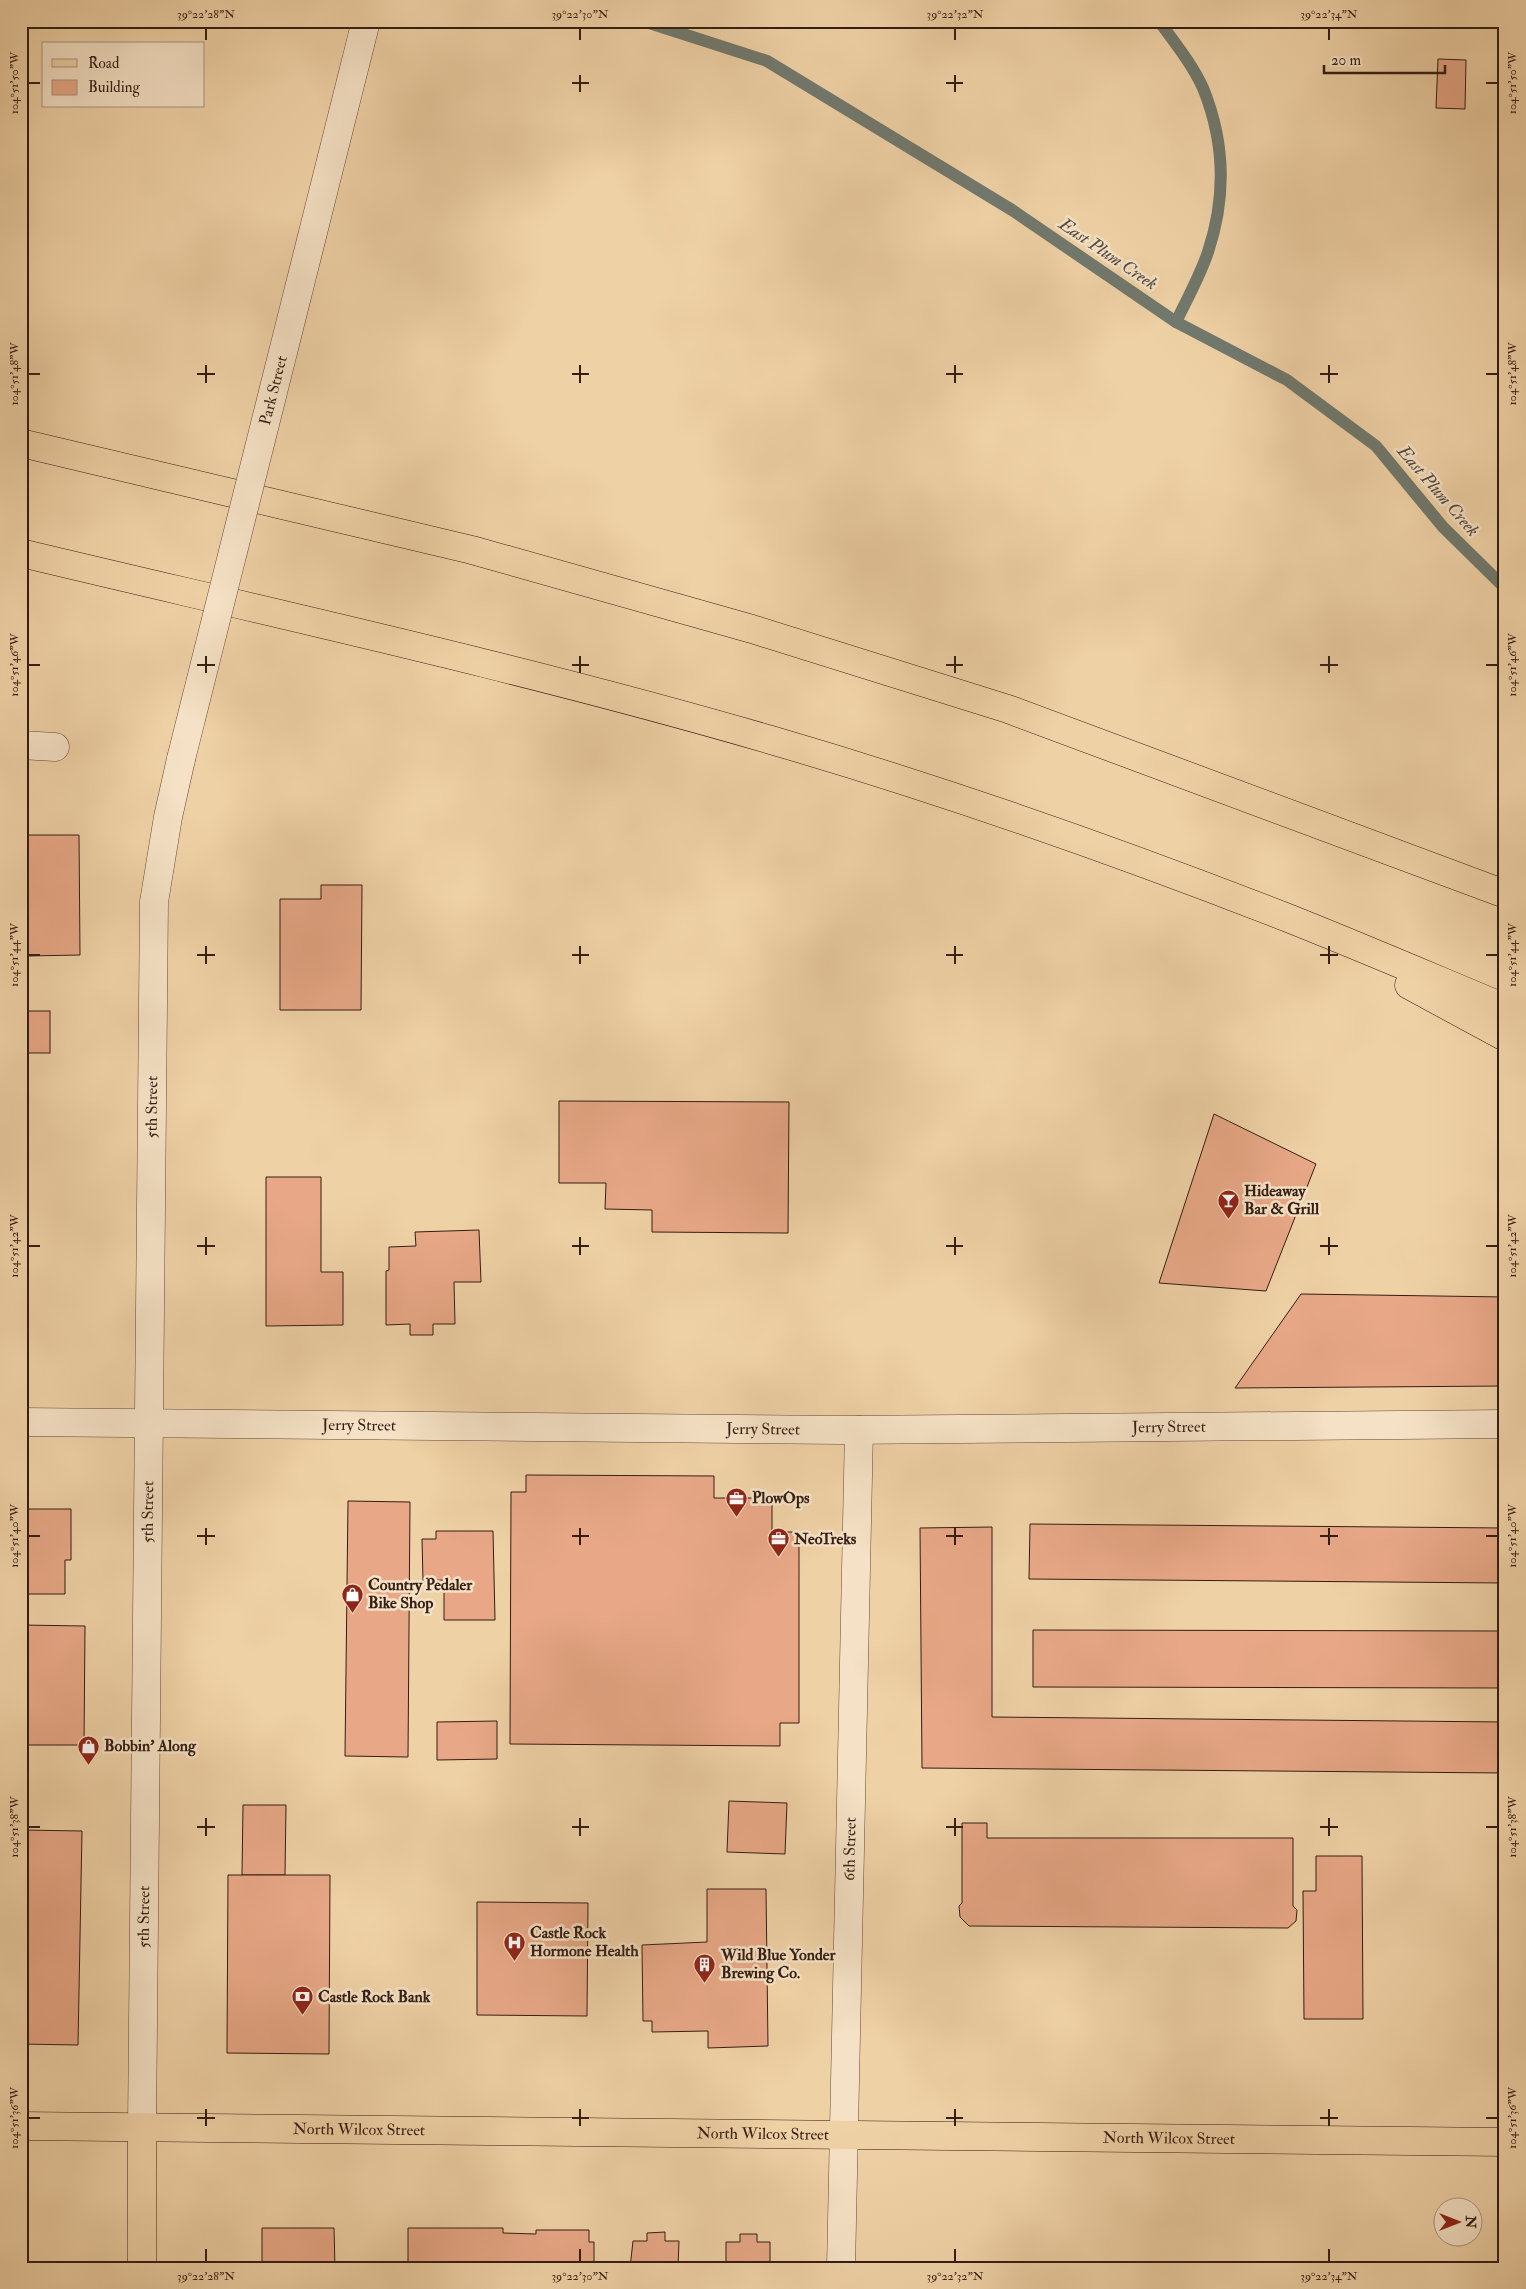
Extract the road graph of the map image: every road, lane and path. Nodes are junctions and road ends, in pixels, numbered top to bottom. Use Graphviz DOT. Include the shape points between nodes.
graph roads {
  1 [pos="366,21"];
  2 [pos="21,443"];
  3 [pos="21,553"];
  4 [pos="21,745"];
  5 [pos="55,747"];
  6 [pos="181,759"];
  7 [pos="1505,894"];
  8 [pos="1289,919"];
  9 [pos="1505,1008"];
  10 [pos="1505,1037"];
  11 [pos="21,1422"];
  12 [pos="150,1424"];
  13 [pos="1505,1424"];
  14 [pos="859,1430"];
  15 [pos="21,2126"];
  16 [pos="142,2126"];
  17 [pos="844,2134"];
  18 [pos="1505,2142"];
  19 [pos="142,2268"];
  20 [pos="841,2268"];
  1 -- 6 [label="street, Park Street, bridge"];
  2 -- 7 [label="main road" via="472,550 752,629 1008,710"];
  3 -- 8 [label="main road" via="559,681 772,740 1142,863"];
  4 -- 5 [label="street"];
  6 -- 12 [label="street, 5th Street" via="154,902"];
  8 -- 9 [label="main road"];
  8 -- 10 [label="main road"];
  11 -- 12 [label="street, Jerry Street"];
  12 -- 14 [label="street, Jerry Street"];
  12 -- 16 [label="street, 5th Street"];
  13 -- 14 [label="street, Jerry Street"];
  14 -- 17 [label="street, 6th Street"];
  15 -- 16 [label="main road, North Wilcox Street"];
  16 -- 17 [label="main road, North Wilcox Street"];
  16 -- 19 [label="main road, 5th Street"];
  17 -- 18 [label="main road, North Wilcox Street"];
  17 -- 20 [label="street, 6th Street"];
}
